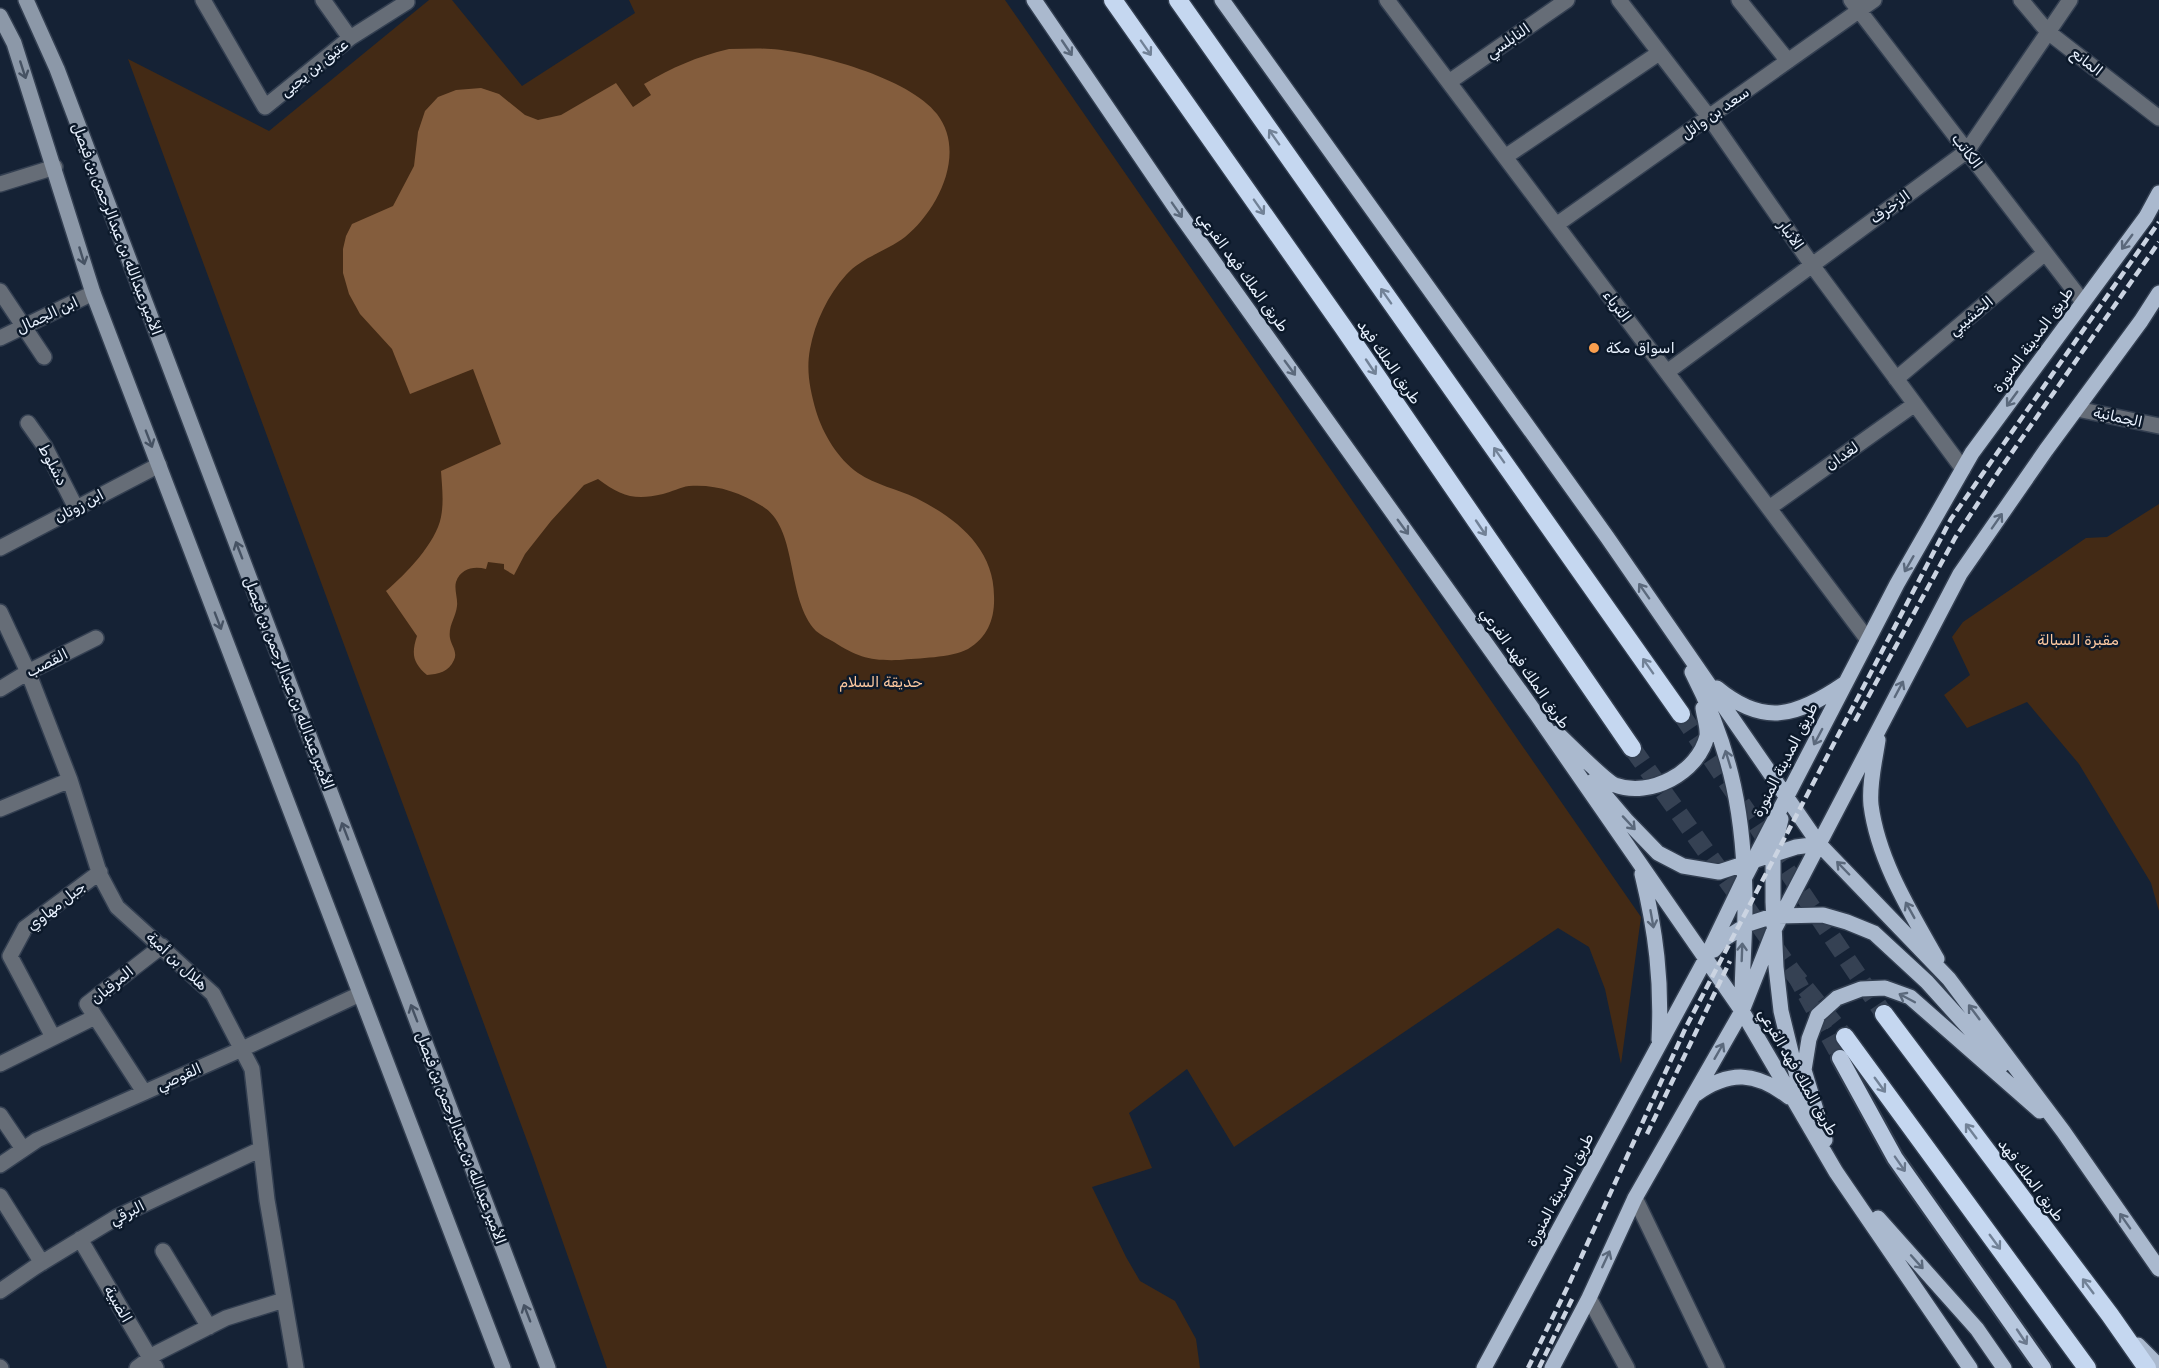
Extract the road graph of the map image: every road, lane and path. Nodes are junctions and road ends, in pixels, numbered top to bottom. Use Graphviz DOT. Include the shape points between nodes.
graph roads {
  1 [pos="26,0"];
  2 [pos="203,0"];
  3 [pos="323,0"];
  4 [pos="1034,0"];
  5 [pos="1113,0"];
  6 [pos="1178,0"];
  7 [pos="1222,0"];
  8 [pos="1387,0"];
  9 [pos="1567,0"];
  10 [pos="1618,0"];
  11 [pos="1739,0"];
  12 [pos="1874,0"];
  13 [pos="2021,0"];
  14 [pos="2070,0"];
  15 [pos="406,1"];
  16 [pos="1855,5"];
  17 [pos="0,16"];
  18 [pos="2048,32"];
  19 [pos="0,34"];
  20 [pos="350,38"];
  21 [pos="14,43"];
  22 [pos="1659,53"];
  23 [pos="1788,61"];
  24 [pos="1449,82"];
  25 [pos="1709,117"];
  26 [pos="2159,118"];
  27 [pos="1967,151"];
  28 [pos="1504,157"];
  29 [pos="55,167"];
  30 [pos="0,184"];
  31 [pos="2159,193"];
  32 [pos="1556,225"];
  33 [pos="2045,253"];
  34 [pos="1812,265"];
  35 [pos="0,291"];
  36 [pos="93,293"];
  37 [pos="2159,293"];
  38 [pos="2083,302"];
  39 [pos="23,327"];
  40 [pos="0,338"];
  41 [pos="45,357"];
  42 [pos="1667,372"];
  43 [pos="1896,380"];
  44 [pos="1915,404"];
  45 [pos="2077,409"];
  46 [pos="28,423"];
  47 [pos="2159,426"];
  48 [pos="159,465"];
  49 [pos="1963,469"];
  50 [pos="76,508"];
  51 [pos="1769,508"];
  52 [pos="0,548"];
  53 [pos="0,612"];
  54 [pos="1667,623"];
  55 [pos="96,638"];
  56 [pos="1868,640"];
  57 [pos="28,672"];
  58 [pos="1707,680"];
  59 [pos="1846,682"];
  60 [pos="0,689"];
  61 [pos="1537,714"];
  62 [pos="1681,714"];
  63 [pos="1881,723"];
  64 [pos="1632,747"];
  65 [pos="70,780"];
  66 [pos="1787,796"];
  67 [pos="0,808"];
  68 [pos="1819,844"];
  69 [pos="1773,853"];
  70 [pos="1639,862"];
  71 [pos="1747,868"];
  72 [pos="100,873"];
  73 [pos="1776,921"];
  74 [pos="1744,926"];
  75 [pos="162,946"];
  76 [pos="1705,960"];
  77 [pos="1949,980"];
  78 [pos="360,994"];
  79 [pos="1742,1011"];
  80 [pos="1884,1014"];
  81 [pos="95,1017"];
  82 [pos="53,1037"];
  83 [pos="1845,1038"];
  84 [pos="1659,1046"];
  85 [pos="242,1049"];
  86 [pos="1840,1058"];
  87 [pos="0,1064"];
  88 [pos="144,1092"];
  89 [pos="1694,1095"];
  90 [pos="1796,1102"];
  91 [pos="0,1115"];
  92 [pos="2062,1131"];
  93 [pos="23,1149"];
  94 [pos="261,1149"];
  95 [pos="0,1165"];
  96 [pos="1836,1172"];
  97 [pos="0,1196"];
  98 [pos="1635,1197"];
  99 [pos="80,1239"];
  100 [pos="164,1251"];
  101 [pos="42,1263"];
  102 [pos="2159,1269"];
  103 [pos="0,1291"];
  104 [pos="1589,1298"];
  105 [pos="284,1300"];
  106 [pos="2110,1315"];
  107 [pos="209,1327"];
  108 [pos="147,1365"];
  109 [pos="2159,1366"];
  110 [pos="296,1368"];
  111 [pos="503,1368"];
  112 [pos="548,1368"];
  113 [pos="1484,1368"];
  114 [pos="1552,1368"];
  115 [pos="1627,1368"];
  116 [pos="1717,1368"];
  117 [pos="1970,1368"];
  118 [pos="2004,1368"];
  119 [pos="2043,1368"];
  120 [pos="2087,1368"];
  121 [pos="2147,1368"];
  112 -- 1 [label="main road, الأمير عبدالله بن عبدالرحمن بن فيصل, one-way" via="62,81"];
  2 -- 20 [label="street, عتيق بن يحيى" via="265,107"];
  3 -- 20 [label="street"];
  4 -- 61 [label="main road, طريق الملك فهد الفرعي, one-way" via="1179,213"];
  5 -- 64 [label="highway, طريق الملك فهد, one-way"];
  62 -- 6 [label="highway, one-way"];
  54 -- 7 [label="main road, one-way"];
  8 -- 24 [label="street, الثرياء"];
  9 -- 24 [label="street, النابلسي"];
  10 -- 22 [label="street, الأنبار"];
  11 -- 23 [label="street"];
  12 -- 16 [label="street, سعد بن وائل"];
  13 -- 18 [label="street, المانع"];
  14 -- 18 [label="street, الزخرف"];
  15 -- 20 [label="street, عتيق بن يحيى"];
  16 -- 23 [label="street, سعد بن وائل"];
  16 -- 27 [label="street, الكاتب"];
  17 -- 21 [label="main road"];
  18 -- 26 [label="street, المانع"];
  18 -- 27 [label="street, الزخرف"];
  19 -- 21 [label="main road"];
  21 -- 29 [label="main road, one-way"];
  22 -- 25 [label="street, الأنبار"];
  22 -- 28 [label="street"];
  23 -- 25 [label="street, سعد بن وائل"];
  24 -- 28 [label="street, الثرياء"];
  25 -- 32 [label="street, سعد بن وائل"];
  25 -- 34 [label="street, الأنبار"];
  27 -- 33 [label="street, الكاتب"];
  27 -- 34 [label="street, الزخرف"];
  28 -- 32 [label="street, الثرياء"];
  29 -- 30 [label="street"];
  29 -- 36 [label="main road, one-way"];
  31 -- 38 [label="main road, طريق المدينة المنورة, one-way" via="2146,217"];
  32 -- 42 [label="street, الثرياء"];
  33 -- 38 [label="street, الكاتب"];
  33 -- 43 [label="street, الخشيبي"];
  34 -- 42 [label="street, الزخرف"];
  34 -- 43 [label="street, الأنبار"];
  35 -- 39 [label="street"];
  36 -- 39 [label="street, ابن الجمال"];
  36 -- 48 [label="main road, one-way"];
  37 -- 45 [label="main road"];
  38 -- 49 [label="main road, طريق المدينة المنورة, one-way"];
  39 -- 40 [label="street, ابن الجمال"];
  39 -- 41 [label="street"];
  42 -- 51 [label="street, الثرياء"];
  43 -- 44 [label="street, الأنبار"];
  44 -- 49 [label="street, الأنبار"];
  44 -- 51 [label="street, لغدان"];
  45 -- 47 [label="street, الجمانية"];
  63 -- 45 [label="main road, one-way" via="1960,574"];
  46 -- 50 [label="street, دشلوط" via="45,447"];
  48 -- 50 [label="street, ابن زوتان"];
  48 -- 78 [label="main road, one-way"];
  49 -- 56 [label="main road, طريق المدينة المنورة, one-way"];
  50 -- 52 [label="street, ابن زوتان"];
  51 -- 56 [label="street, الثرياء"];
  53 -- 57 [label="street, هلال بن أمية"];
  54 -- 58 [label="main road"];
  54 -- 61 [label="main road" via="1703,706 1707,735 1696,758 1676,777 1639,790 1613,785"];
  71 -- 54 [label="main road, one-way" via="1730,764 1709,704"];
  55 -- 57 [label="street, القصب"];
  56 -- 59 [label="main road, طريق المدينة المنورة"];
  57 -- 60 [label="street, القصب"];
  57 -- 65 [label="street, هلال بن أمية"];
  58 -- 59 [label="main road" via="1746,707 1770,713 1785,713 1820,700"];
  58 -- 66 [label="main road"];
  59 -- 66 [label="main road, طريق المدينة المنورة, one-way"];
  61 -- 70 [label="main road, طريق الملك فهد الفرعي"];
  61 -- 71 [label="main road, one-way" via="1658,853 1683,866 1719,872"];
  63 -- 68 [label="main road"];
  77 -- 63 [label="main road, one-way" via="1899,890 1879,839 1871,804"];
  65 -- 67 [label="street"];
  65 -- 72 [label="street, هلال بن أمية"];
  66 -- 68 [label="main road"];
  66 -- 69 [label="main road"];
  66 -- 71 [label="main road, طريق المدينة المنورة"];
  68 -- 69 [label="main road"];
  68 -- 73 [label="main road"];
  77 -- 68 [label="main road, one-way"];
  69 -- 71 [label="main road"];
  69 -- 73 [label="main road"];
  70 -- 76 [label="main road, طريق الملك فهد الفرعي"];
  70 -- 84 [label="main road, one-way" via="1658,955"];
  71 -- 74 [label="main road"];
  71 -- 76 [label="main road, طريق المدينة المنورة"];
  72 -- 75 [label="street, هلال بن أمية" via="117,907"];
  72 -- 82 [label="street, جبل مهاوي" via="26,928 10,956"];
  73 -- 74 [label="main road"];
  73 -- 79 [label="main road"];
  73 -- 92 [label="main road" via="1823,915 1874,933 1927,982"];
  73 -- 96 [label="main road" via="1781,1011 1804,1109"];
  74 -- 76 [label="main road" via="1721,941"];
  79 -- 74 [label="main road, one-way"];
  75 -- 81 [label="street, المرقبان" via="87,1004"];
  75 -- 85 [label="street, هلال بن أمية" via="213,994"];
  76 -- 79 [label="main road, طريق الملك فهد الفرعي"];
  76 -- 84 [label="main road, طريق المدينة المنورة"];
  92 -- 77 [label="main road, one-way"];
  78 -- 85 [label="street, القوصي"];
  78 -- 111 [label="main road"];
  89 -- 79 [label="main road, one-way"];
  79 -- 90 [label="main road, طريق الملك فهد الفرعي"];
  106 -- 80 [label="highway, طريق الملك فهد, one-way"];
  81 -- 82 [label="street"];
  81 -- 88 [label="street, المرقبان"];
  82 -- 87 [label="street"];
  83 -- 120 [label="highway, one-way"];
  84 -- 113 [label="main road, طريق المدينة المنورة"];
  85 -- 88 [label="street, القوصي"];
  85 -- 94 [label="street, هلال بن أمية" via="252,1069"];
  86 -- 119 [label="highway, one-way" via="1895,1158"];
  88 -- 93 [label="street, القوصي"];
  89 -- 90 [label="main road" via="1707,1086 1738,1076 1769,1083"];
  89 -- 98 [label="main road"];
  90 -- 96 [label="main road, طريق الملك فهد الفرعي"];
  91 -- 93 [label="street"];
  92 -- 96 [label="main road, one-way" via="1910,997 1885,988 1861,989 1837,998 1818,1015 1804,1070"];
  102 -- 92 [label="main road, one-way"];
  93 -- 95 [label="street, القوصي"];
  94 -- 99 [label="street, البرقي" via="117,1217"];
  94 -- 105 [label="street, هلال بن أمية"];
  96 -- 117 [label="main road, طريق الملك فهد الفرعي"];
  96 -- 118 [label="main road, one-way" via="1977,1329"];
  97 -- 101 [label="street"];
  104 -- 98 [label="main road, one-way"];
  98 -- 116 [label="street"];
  99 -- 101 [label="street, البرقي"];
  99 -- 108 [label="street, الضبية"];
  100 -- 107 [label="street"];
  101 -- 103 [label="street, البرقي"];
  104 -- 114 [label="main road"];
  104 -- 115 [label="street"];
  105 -- 107 [label="street"];
  105 -- 110 [label="street, هلال بن أمية"];
  106 -- 109 [label="main road"];
  106 -- 121 [label="highway, طريق الملك فهد"];
  107 -- 108 [label="street"];
}
